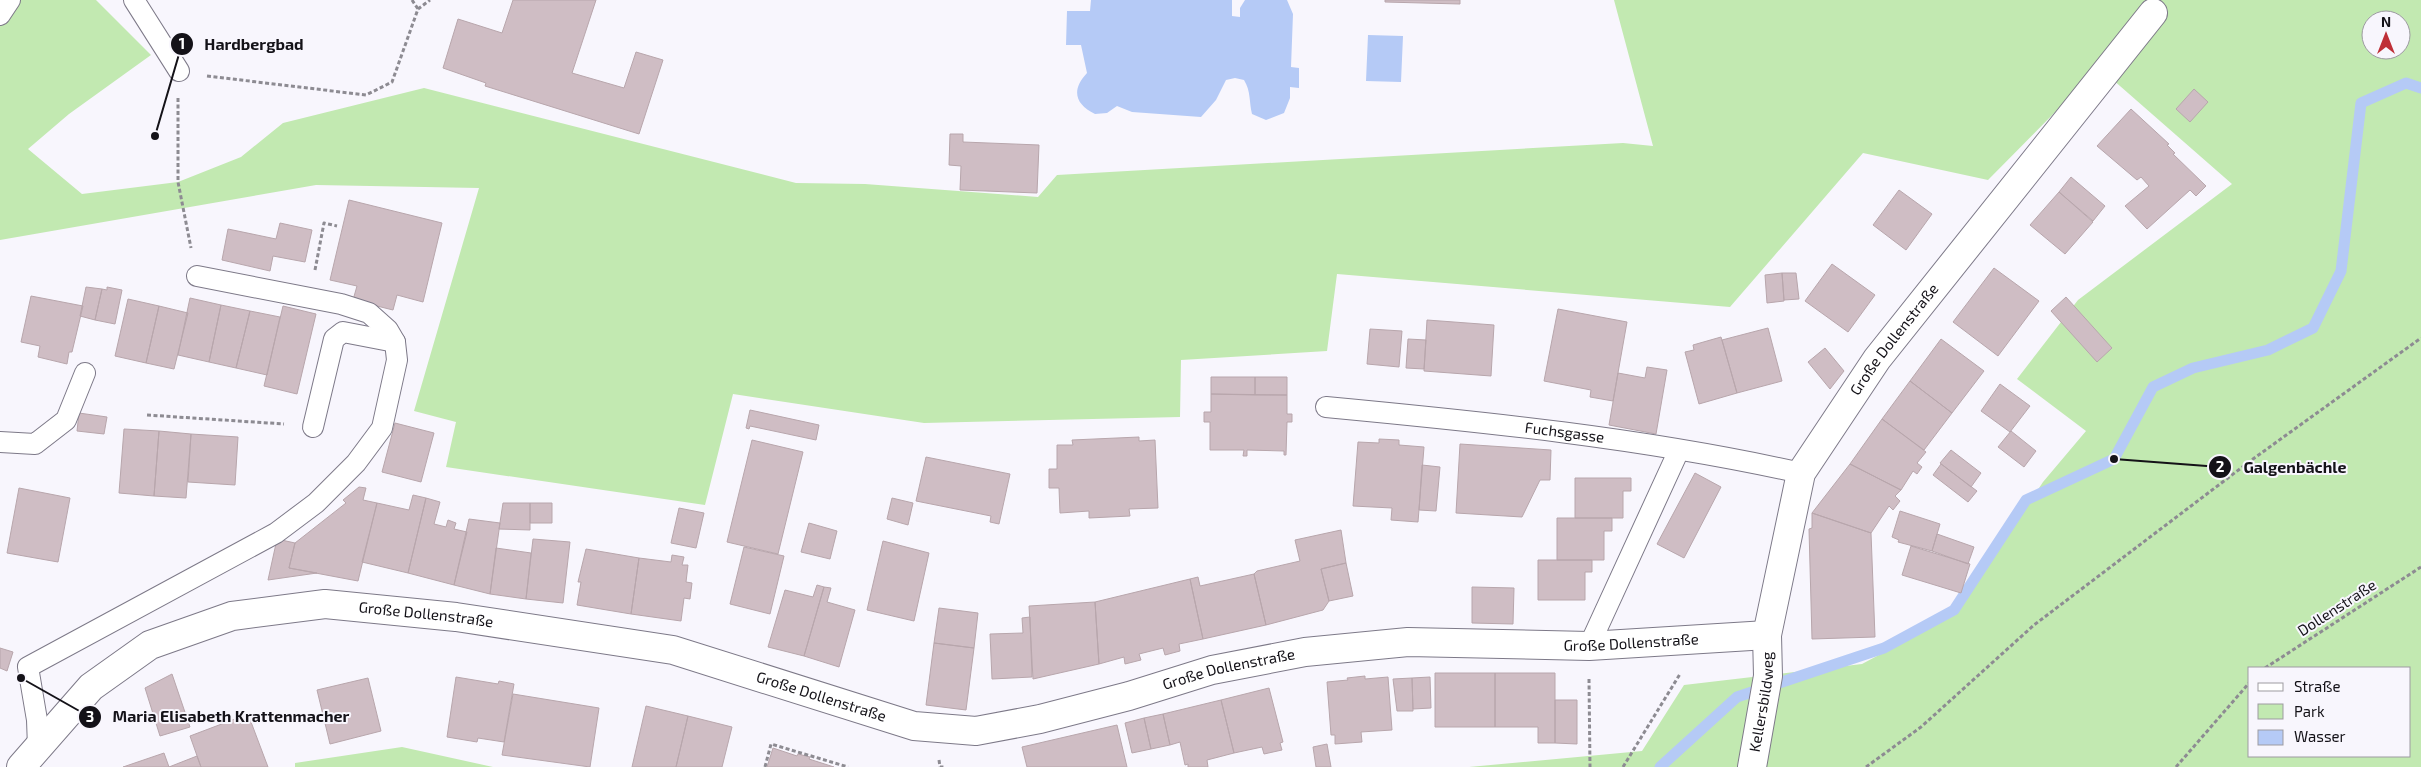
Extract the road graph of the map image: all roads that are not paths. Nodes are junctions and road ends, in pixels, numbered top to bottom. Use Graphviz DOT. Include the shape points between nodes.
graph roads {
  1 [pos="10,0"];
  2 [pos="134,0"];
  3 [pos="2153,12"];
  4 [pos="0,16"];
  5 [pos="179,71"];
  6 [pos="197,276"];
  7 [pos="395,342"];
  8 [pos="85,373"];
  9 [pos="1326,407"];
  10 [pos="313,426"];
  11 [pos="0,442"];
  12 [pos="1679,450"];
  13 [pos="1800,473"];
  14 [pos="1767,635"];
  15 [pos="1589,646"];
  16 [pos="30,757"];
  17 [pos="1752,767"];
  1 -- 4 [label="lane"];
  2 -- 5 [label="lane"];
  3 -- 13 [label="street, Große Dollenstraße" via="1877,359"];
  6 -- 7 [label="lane" via="341,304 369,313 388,330"];
  7 -- 10 [label="lane" via="343,332 334,339"];
  7 -- 16 [label="lane" via="397,360 382,428 356,464 316,504 276,533 28,666 37,720"];
  8 -- 11 [label="lane" via="66,420 34,444"];
  9 -- 12 [label="lane, Fuchsgasse" via="1507,424"];
  12 -- 13 [label="lane, Fuchsgasse"];
  12 -- 15 [label="lane"];
  13 -- 14 [label="street, Große Dollenstraße"];
  14 -- 15 [label="street, Große Dollenstraße"];
  14 -- 17 [label="street, Kellersbildweg" via="1768,676"];
  15 -- 16 [label="street, Große Dollenstraße" via="1408,642 1305,652 1212,670 1130,696 976,731 914,726 673,650 456,617 325,604 232,616 150,645 91,686"];
}
